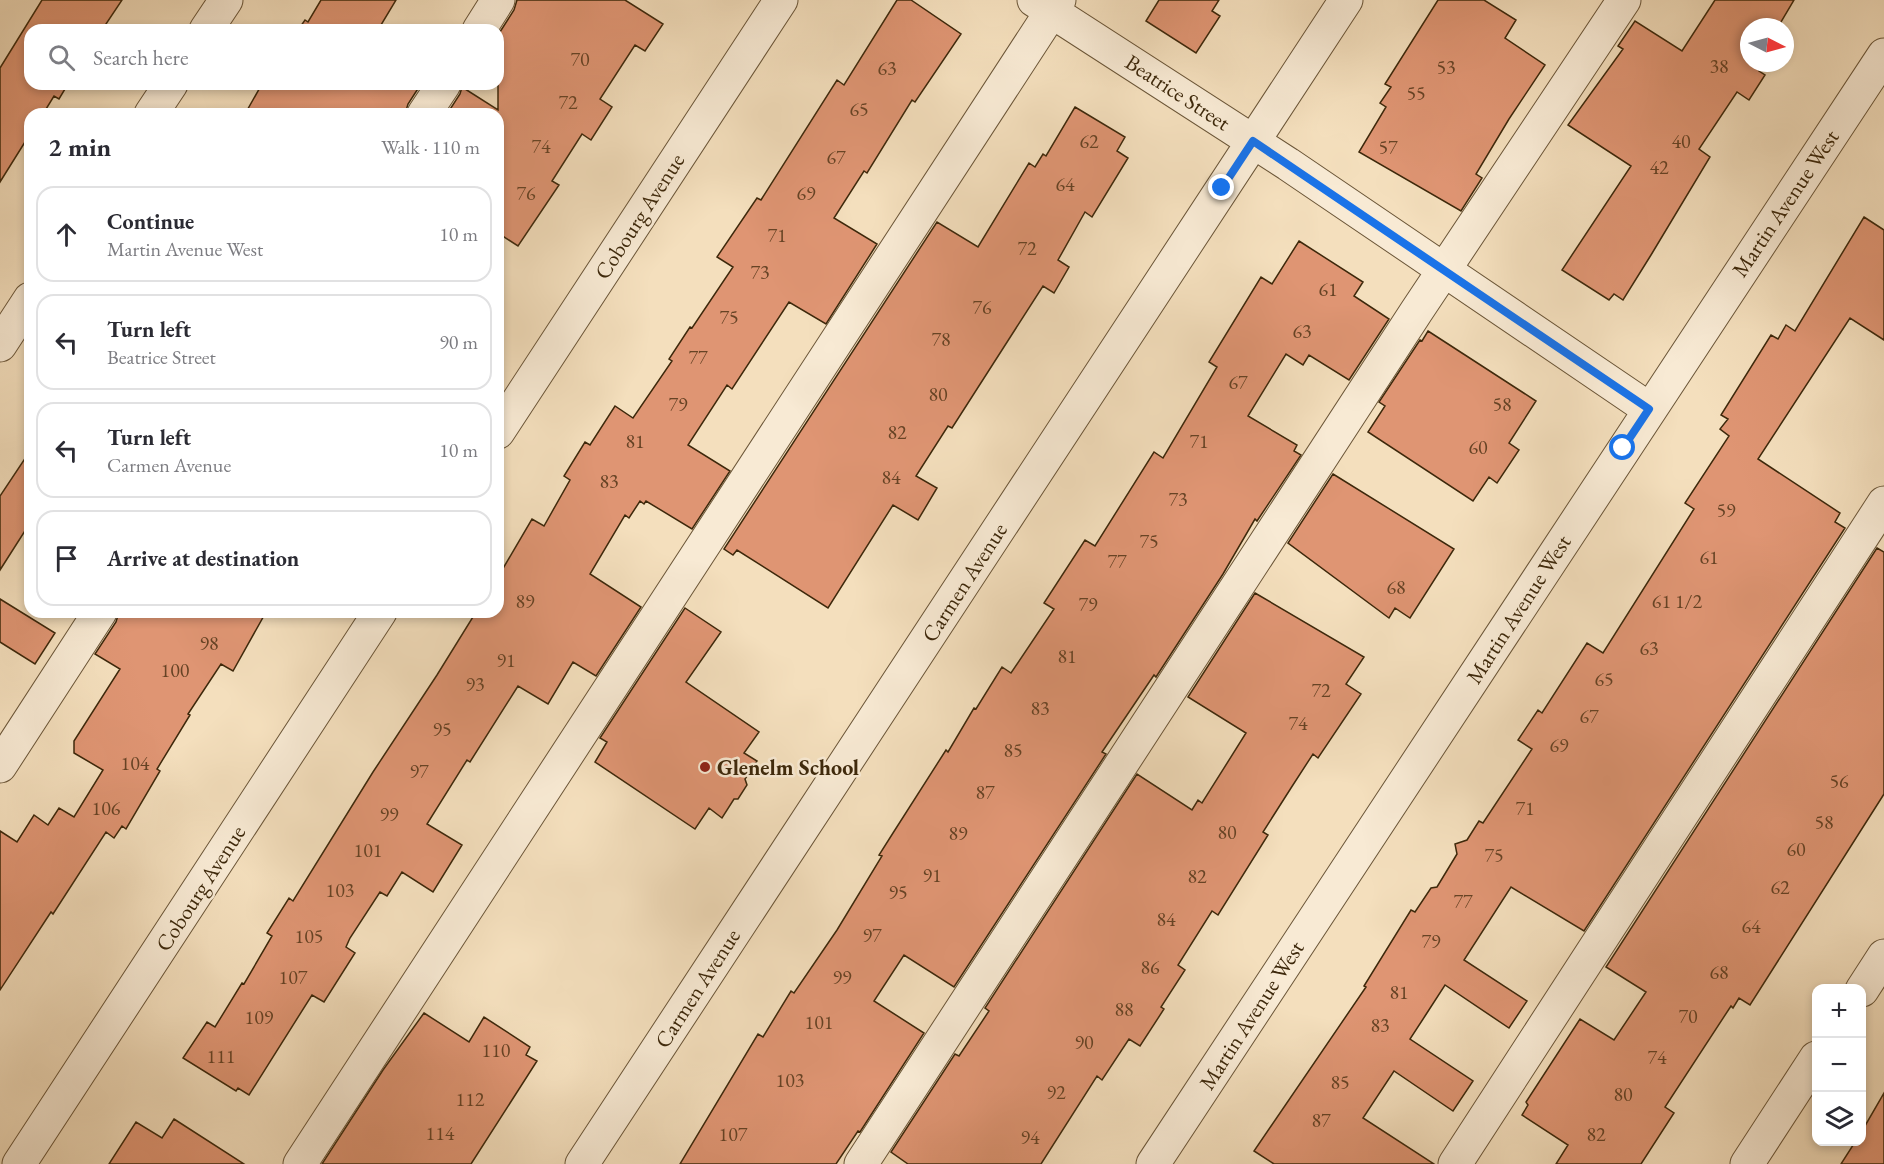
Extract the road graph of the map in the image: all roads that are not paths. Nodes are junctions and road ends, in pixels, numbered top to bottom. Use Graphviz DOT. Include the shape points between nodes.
graph roads {
  1 [pos="226,0"];
  2 [pos="498,0"];
  3 [pos="781,0"];
  4 [pos="1346,0"];
  5 [pos="1624,0"];
  6 [pos="1048,3"];
  7 [pos="210,24"];
  8 [pos="483,24"];
  9 [pos="1884,55"];
  10 [pos="167,90"];
  11 [pos="440,90"];
  12 [pos="155,108"];
  13 [pos="428,108"];
  14 [pos="1253,141"];
  15 [pos="1444,270"];
  16 [pos="24,308"];
  17 [pos="0,345"];
  18 [pos="1649,409"];
  19 [pos="504,423"];
  20 [pos="1884,503"];
  21 [pos="96,618"];
  22 [pos="376,618"];
  23 [pos="0,766"];
  24 [pos="1884,956"];
  25 [pos="1866,984"];
  26 [pos="1812,1064"];
  27 [pos="19,1164"];
  28 [pos="300,1164"];
  29 [pos="582,1164"];
  30 [pos="861,1164"];
  31 [pos="1153,1164"];
  32 [pos="1455,1164"];
  33 [pos="1747,1164"];
  1 -- 7 [label="street"];
  2 -- 8 [label="street"];
  3 -- 19 [label="street, Cobourg Avenue"];
  4 -- 14 [label="street, Carmen Avenue"];
  5 -- 15 [label="street"];
  6 -- 14 [label="street, Beatrice Street"];
  6 -- 28 [label="street"];
  9 -- 18 [label="street, Martin Avenue West"];
  10 -- 12 [label="street"];
  11 -- 13 [label="street"];
  14 -- 15 [label="street, Beatrice Street"];
  14 -- 29 [label="street, Carmen Avenue"];
  15 -- 18 [label="street, Beatrice Street"];
  15 -- 30 [label="street"];
  16 -- 17 [label="street"];
  18 -- 31 [label="street, Martin Avenue West"];
  20 -- 32 [label="street"];
  21 -- 23 [label="street"];
  22 -- 27 [label="street, Cobourg Avenue"];
  24 -- 25 [label="street"];
  26 -- 33 [label="street"];
}
